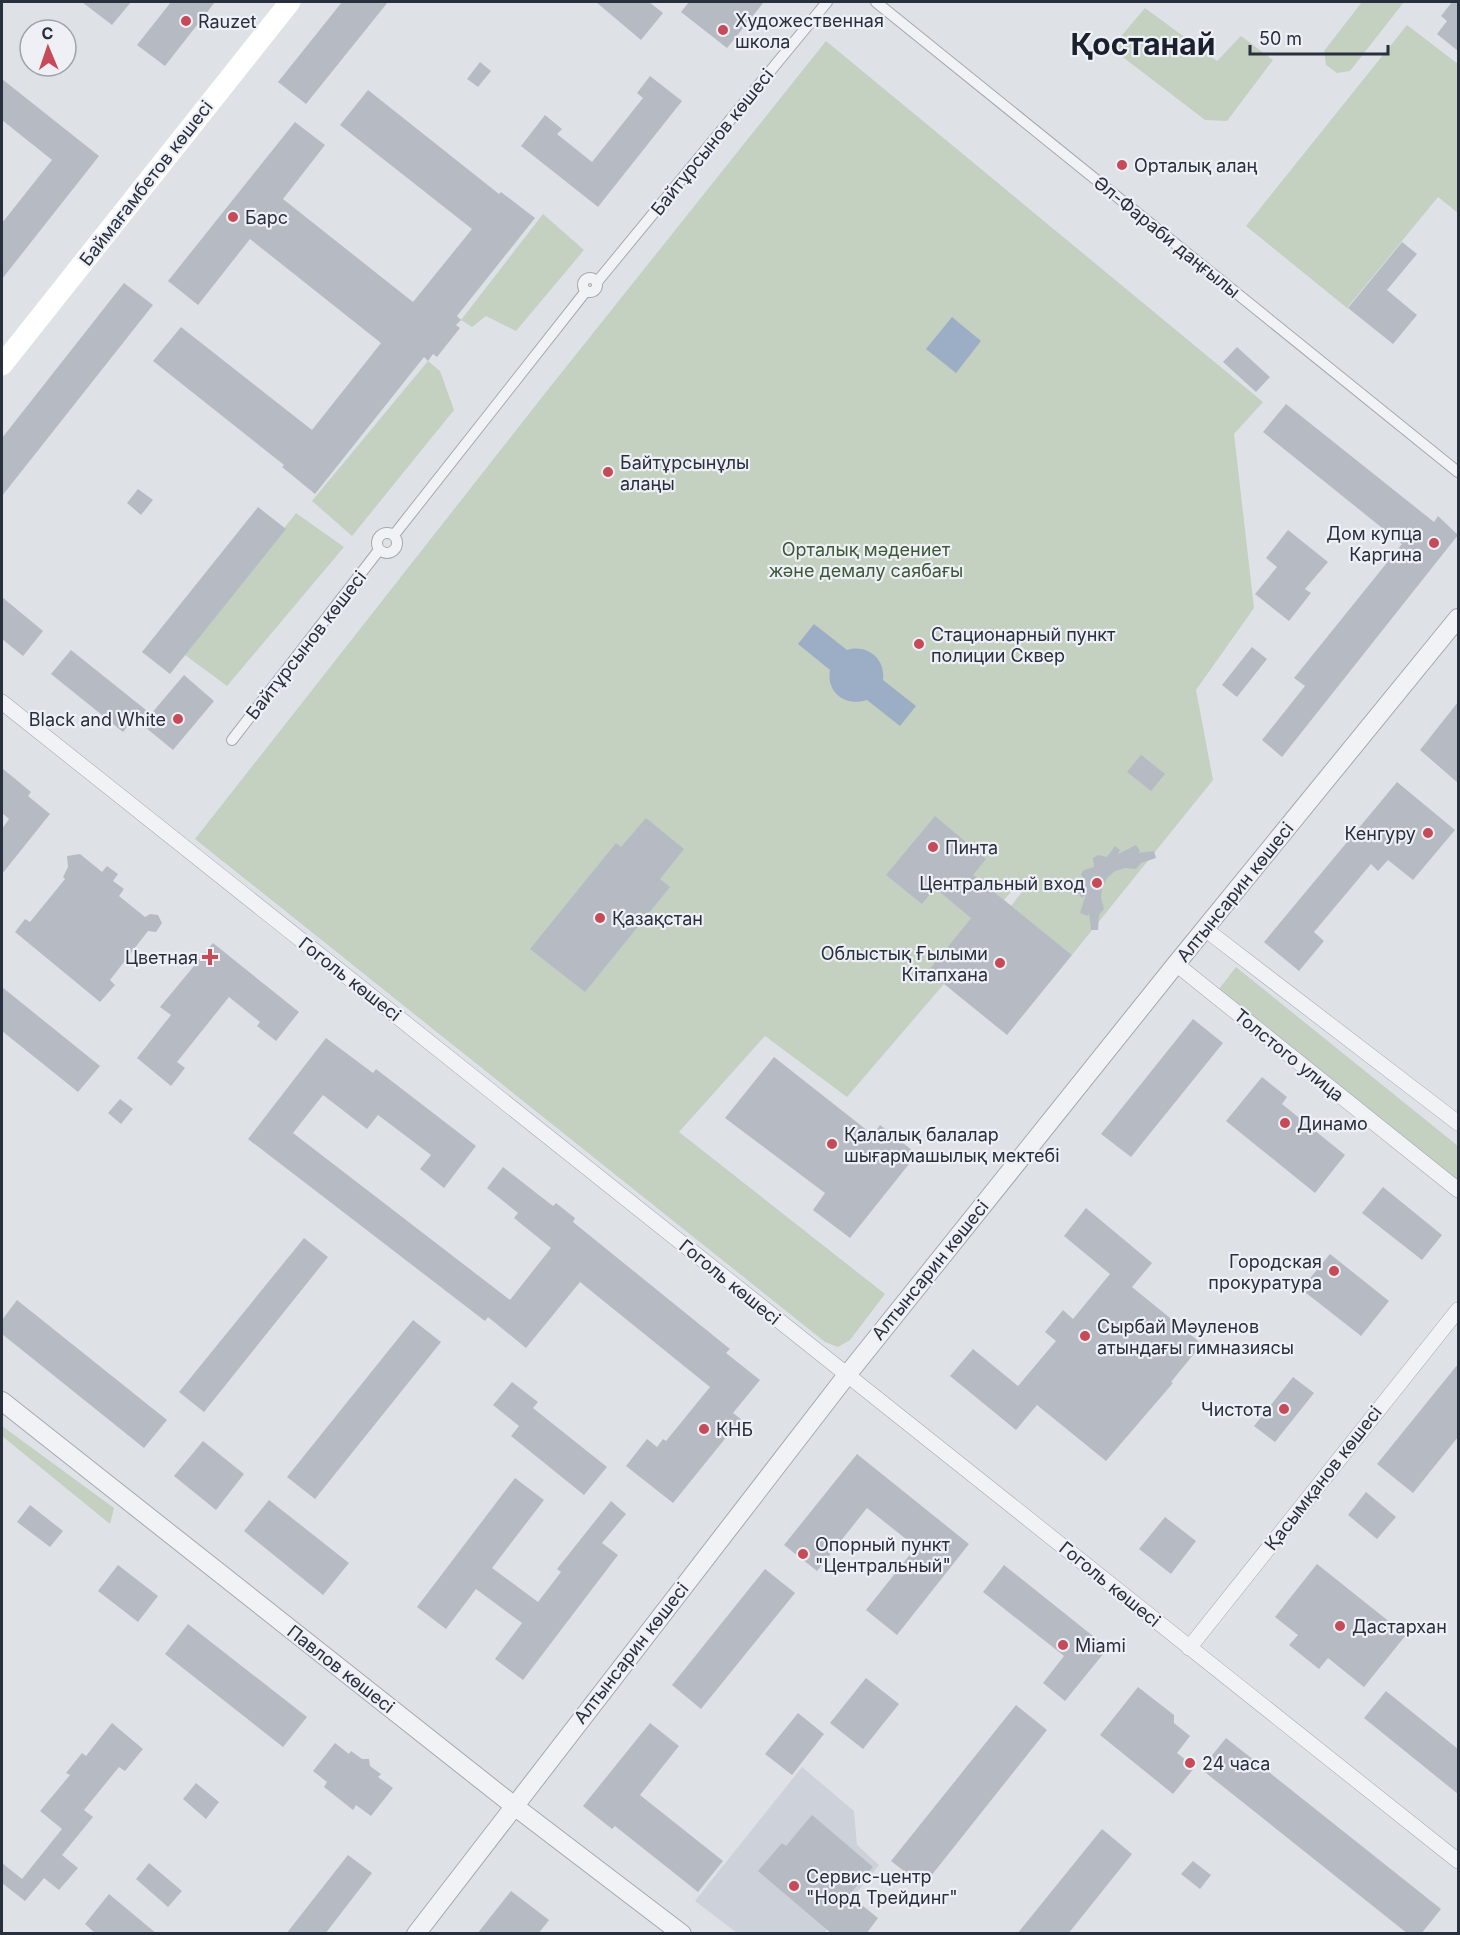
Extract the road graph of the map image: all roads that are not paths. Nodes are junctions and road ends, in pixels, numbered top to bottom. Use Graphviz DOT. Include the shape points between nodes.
graph roads {
  1 [pos="290,2"];
  2 [pos="827,2"];
  3 [pos="876,2"];
  4 [pos="2,365"];
  5 [pos="1458,472"];
  6 [pos="1458,618"];
  7 [pos="2,702"];
  8 [pos="232,740"];
  9 [pos="1204,929"];
  10 [pos="1176,964"];
  11 [pos="1458,1123"];
  12 [pos="1458,1190"];
  13 [pos="1458,1310"];
  14 [pos="847,1375"];
  15 [pos="2,1401"];
  16 [pos="1189,1648"];
  17 [pos="513,1805"];
  18 [pos="1458,1861"];
  19 [pos="416,1934"];
  20 [pos="682,1934"];
  1 -- 4 [label="main road, Баймағамбетов көшесі"];
  2 -- 8 [label="street, Байтұрсынов көшесі" via="597,282 592,278 585,280 586,291 394,536 395,550 379,550"];
  3 -- 5 [label="street, Әл-Фараби даңғылы"];
  6 -- 9 [label="street, Алтынсарин көшесі"];
  7 -- 14 [label="street, Гоголь көшесі"];
  9 -- 10 [label="street, Алтынсарин көшесі"];
  9 -- 11 [label="street"];
  10 -- 12 [label="street, Толстого улица"];
  10 -- 14 [label="street, Алтынсарин көшесі"];
  13 -- 16 [label="street, Қасымқанов көшесі"];
  14 -- 16 [label="street, Гоголь көшесі"];
  14 -- 17 [label="street, Алтынсарин көшесі"];
  15 -- 17 [label="street, Павлов көшесі"];
  16 -- 18 [label="street, Гоголь көшесі"];
  17 -- 19 [label="street, Алтынсарин көшесі"];
  17 -- 20 [label="street, Павлов көшесі"];
}
